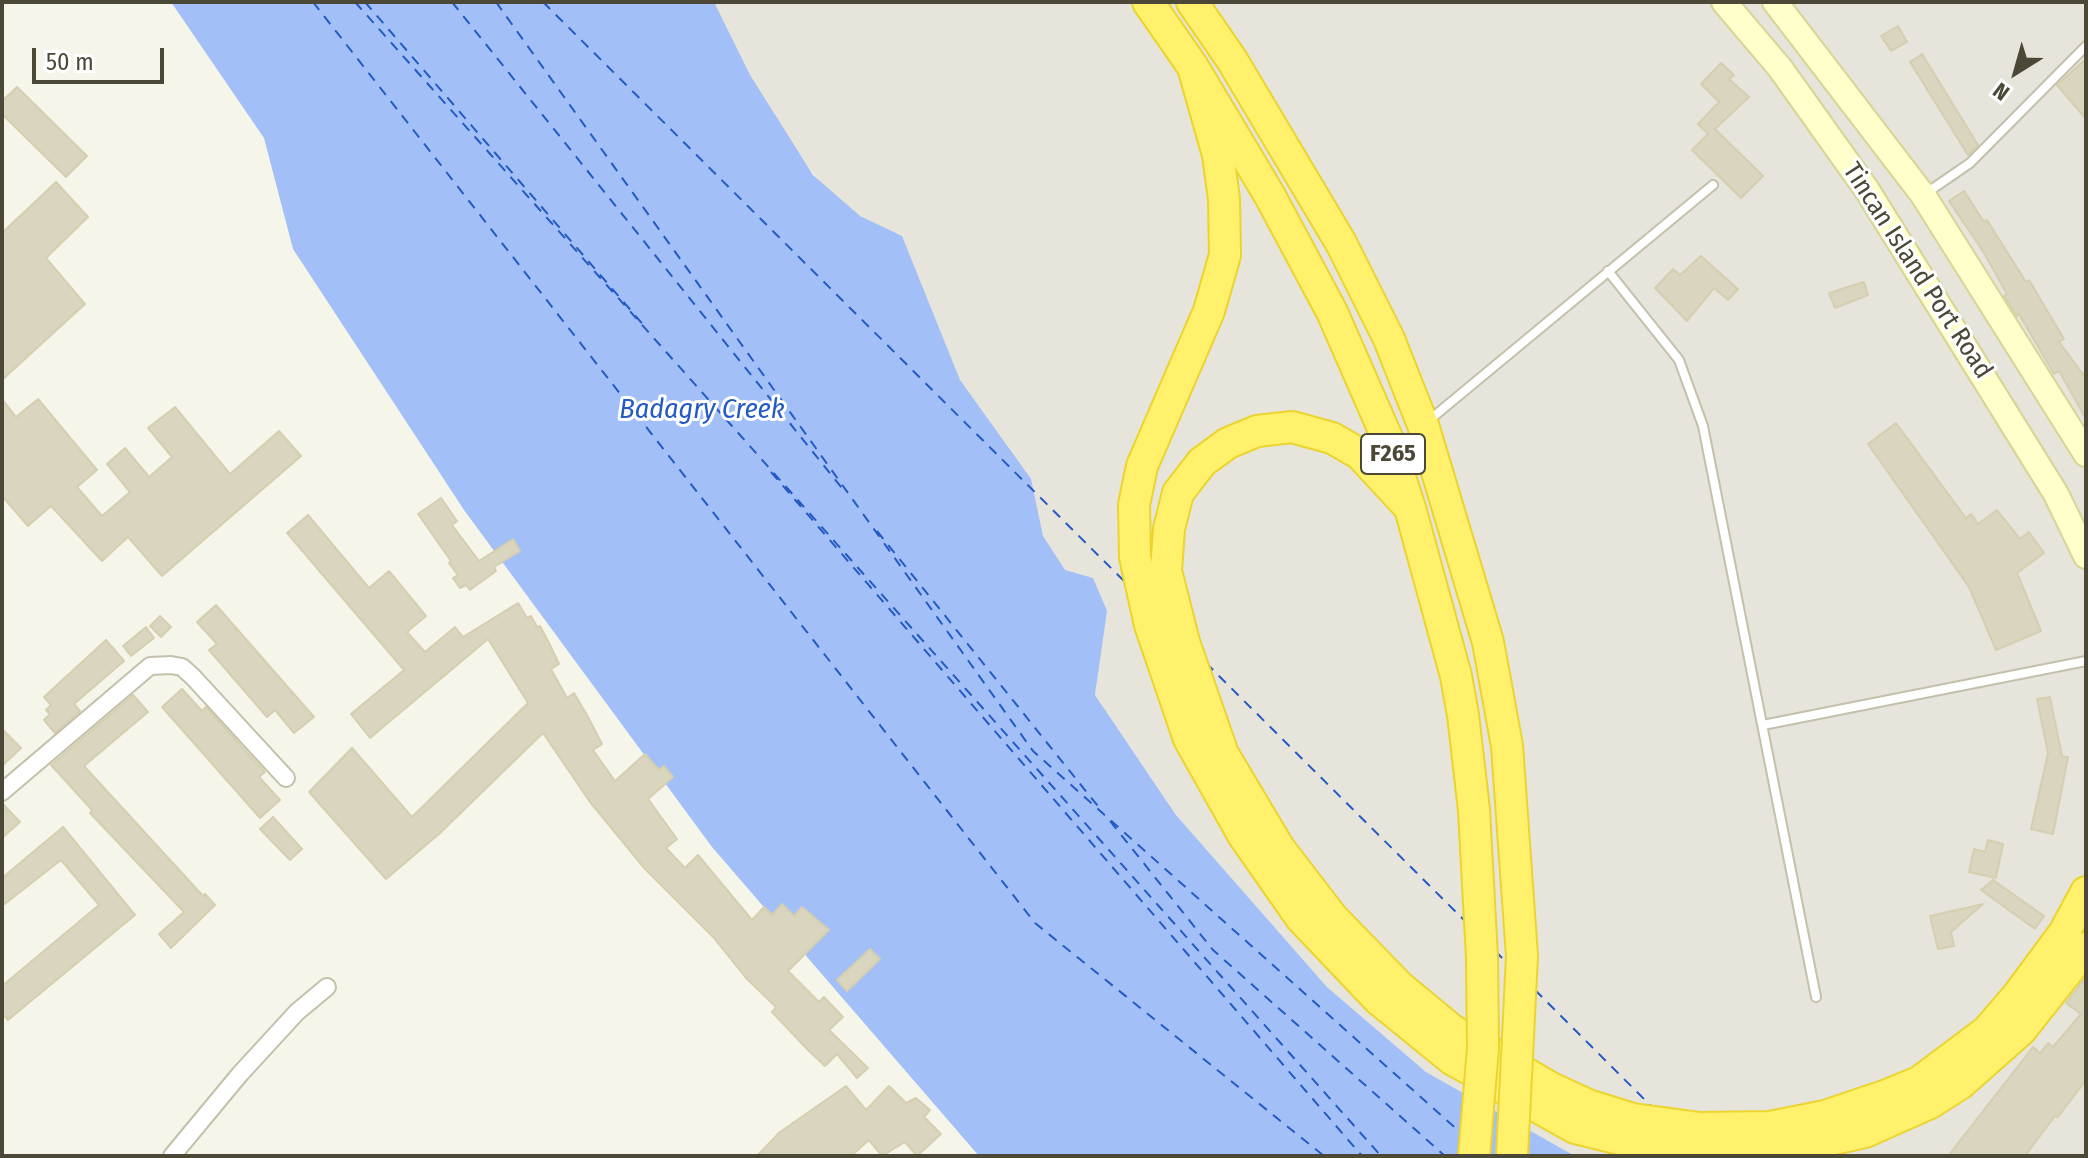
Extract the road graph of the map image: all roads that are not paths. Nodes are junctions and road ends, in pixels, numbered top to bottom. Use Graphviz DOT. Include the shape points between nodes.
graph roads {
  1 [pos="1148,2"];
  2 [pos="1192,2"];
  3 [pos="1724,2"];
  4 [pos="1775,2"];
  5 [pos="2086,46"];
  6 [pos="1193,67"];
  7 [pos="1713,185"];
  8 [pos="1923,195"];
  9 [pos="1608,271"];
  10 [pos="1423,425"];
  11 [pos="2086,454"];
  12 [pos="1410,508"];
  13 [pos="2086,556"];
  14 [pos="2086,661"];
  15 [pos="1763,725"];
  16 [pos="286,778"];
  17 [pos="2,792"];
  18 [pos="2086,892"];
  19 [pos="2086,948"];
  20 [pos="327,987"];
  21 [pos="1816,997"];
  22 [pos="172,1156"];
  23 [pos="1474,1156"];
  24 [pos="1512,1156"];
  1 -- 6 [label="highway, F265"];
  2 -- 10 [label="highway, F265" via="1248,84 1341,243 1389,339"];
  3 -- 13 [label="street, Tincan Island Port Road" via="1780,68 1867,190 2040,466"];
  4 -- 8 [label="street, Tincan Island Port Road"];
  5 -- 8 [label="lane" via="1970,163"];
  6 -- 12 [label="highway, F265" via="1332,312 1388,440"];
  6 -- 19 [label="highway" via="1218,155 1225,255 1209,311 1142,466 1134,505 1135,557 1150,625 1189,739 1243,835 1301,918 1378,999 1453,1060 1575,1128 1644,1145 1716,1153 1789,1149 1865,1132 1960,1084 2021,1030"];
  7 -- 9 [label="lane"];
  8 -- 11 [label="street, Tincan Island Port Road"];
  9 -- 10 [label="lane"];
  9 -- 15 [label="lane" via="1679,360 1703,426"];
  10 -- 24 [label="highway, F265, bridge" via="1488,642 1507,746 1522,956"];
  12 -- 18 [label="highway" via="1360,454 1332,438 1292,427 1257,431 1202,462 1178,493 1166,571 1223,754 1279,848 1332,917 1399,986 1452,1030 1551,1088 1633,1119 1700,1128 1770,1127 1887,1095 1919,1082 1987,1031 2064,933"];
  12 -- 23 [label="highway, F265, bridge" via="1456,676 1474,810 1483,1048"];
  14 -- 15 [label="lane"];
  15 -- 21 [label="lane"];
  16 -- 17 [label="street" via="182,667 150,666"];
  20 -- 22 [label="street" via="240,1074"];
}
